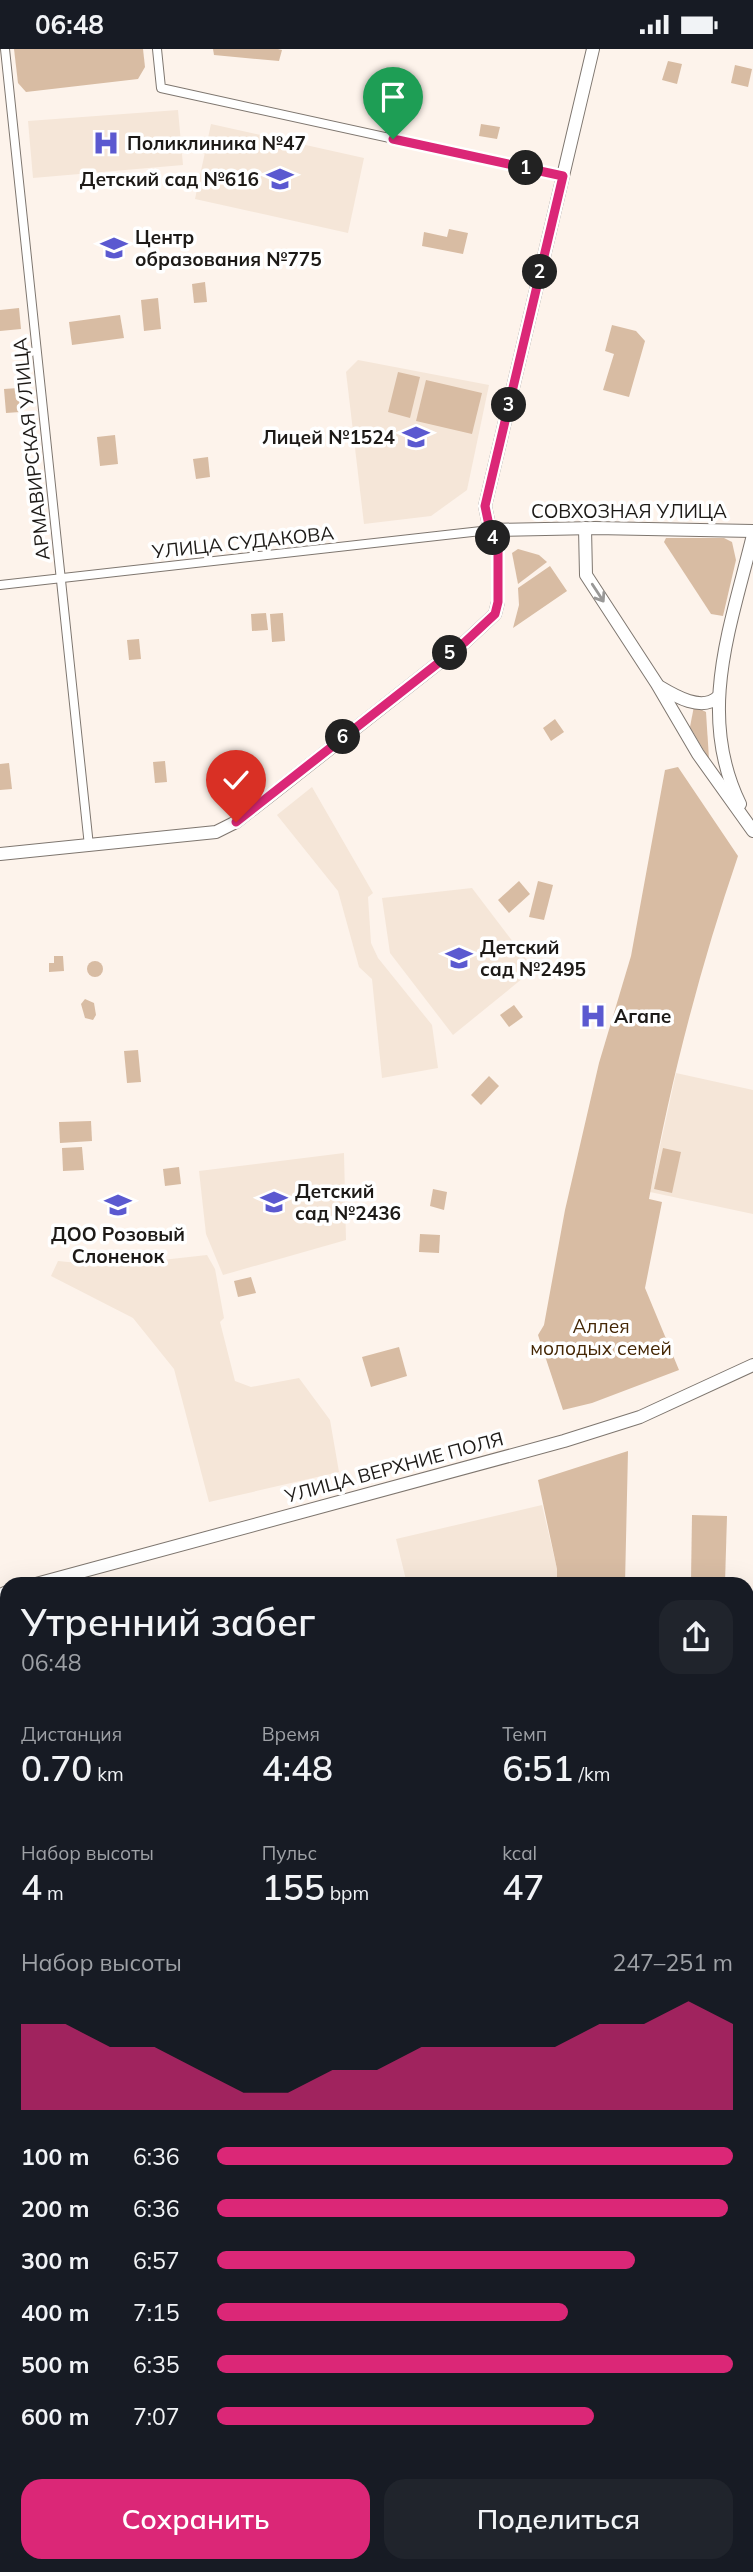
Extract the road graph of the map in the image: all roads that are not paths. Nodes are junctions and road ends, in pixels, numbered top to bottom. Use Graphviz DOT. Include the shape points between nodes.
graph roads {
  1 [pos="5,49"];
  2 [pos="157,49"];
  3 [pos="593,49"];
  4 [pos="563,176"];
  5 [pos="585,528"];
  6 [pos="490,530"];
  7 [pos="753,533"];
  8 [pos="60,578"];
  9 [pos="0,585"];
  10 [pos="657,684"];
  11 [pos="718,697"];
  12 [pos="753,830"];
  13 [pos="89,846"];
  14 [pos="0,854"];
  15 [pos="753,1364"];
  16 [pos="62,1577"];
  1 -- 8 [label="street, АРМАВИРСКАЯ УЛИЦА"];
  2 -- 4 [label="street" via="161,88"];
  3 -- 4 [label="street"];
  4 -- 6 [label="street" via="485,506"];
  5 -- 6 [label="street, СОВХОЗНАЯ УЛИЦА"];
  5 -- 7 [label="street, СОВХОЗНАЯ УЛИЦА"];
  5 -- 10 [label="street, one-way" via="586,575"];
  6 -- 8 [label="street, УЛИЦА СУДАКОВА"];
  6 -- 13 [label="street" via="498,551 495,614 276,791 216,832"];
  7 -- 11 [label="street"];
  8 -- 9 [label="street, УЛИЦА СУДАКОВА"];
  8 -- 13 [label="street, АРМАВИРСКАЯ УЛИЦА"];
  10 -- 11 [label="street" via="692,701 710,702"];
  10 -- 12 [label="street" via="698,754"];
  11 -- 12 [label="street" via="723,757"];
  13 -- 14 [label="street"];
  15 -- 16 [label="street, УЛИЦА ВЕРХНИЕ ПОЛЯ" via="640,1417 585,1435"];
}
